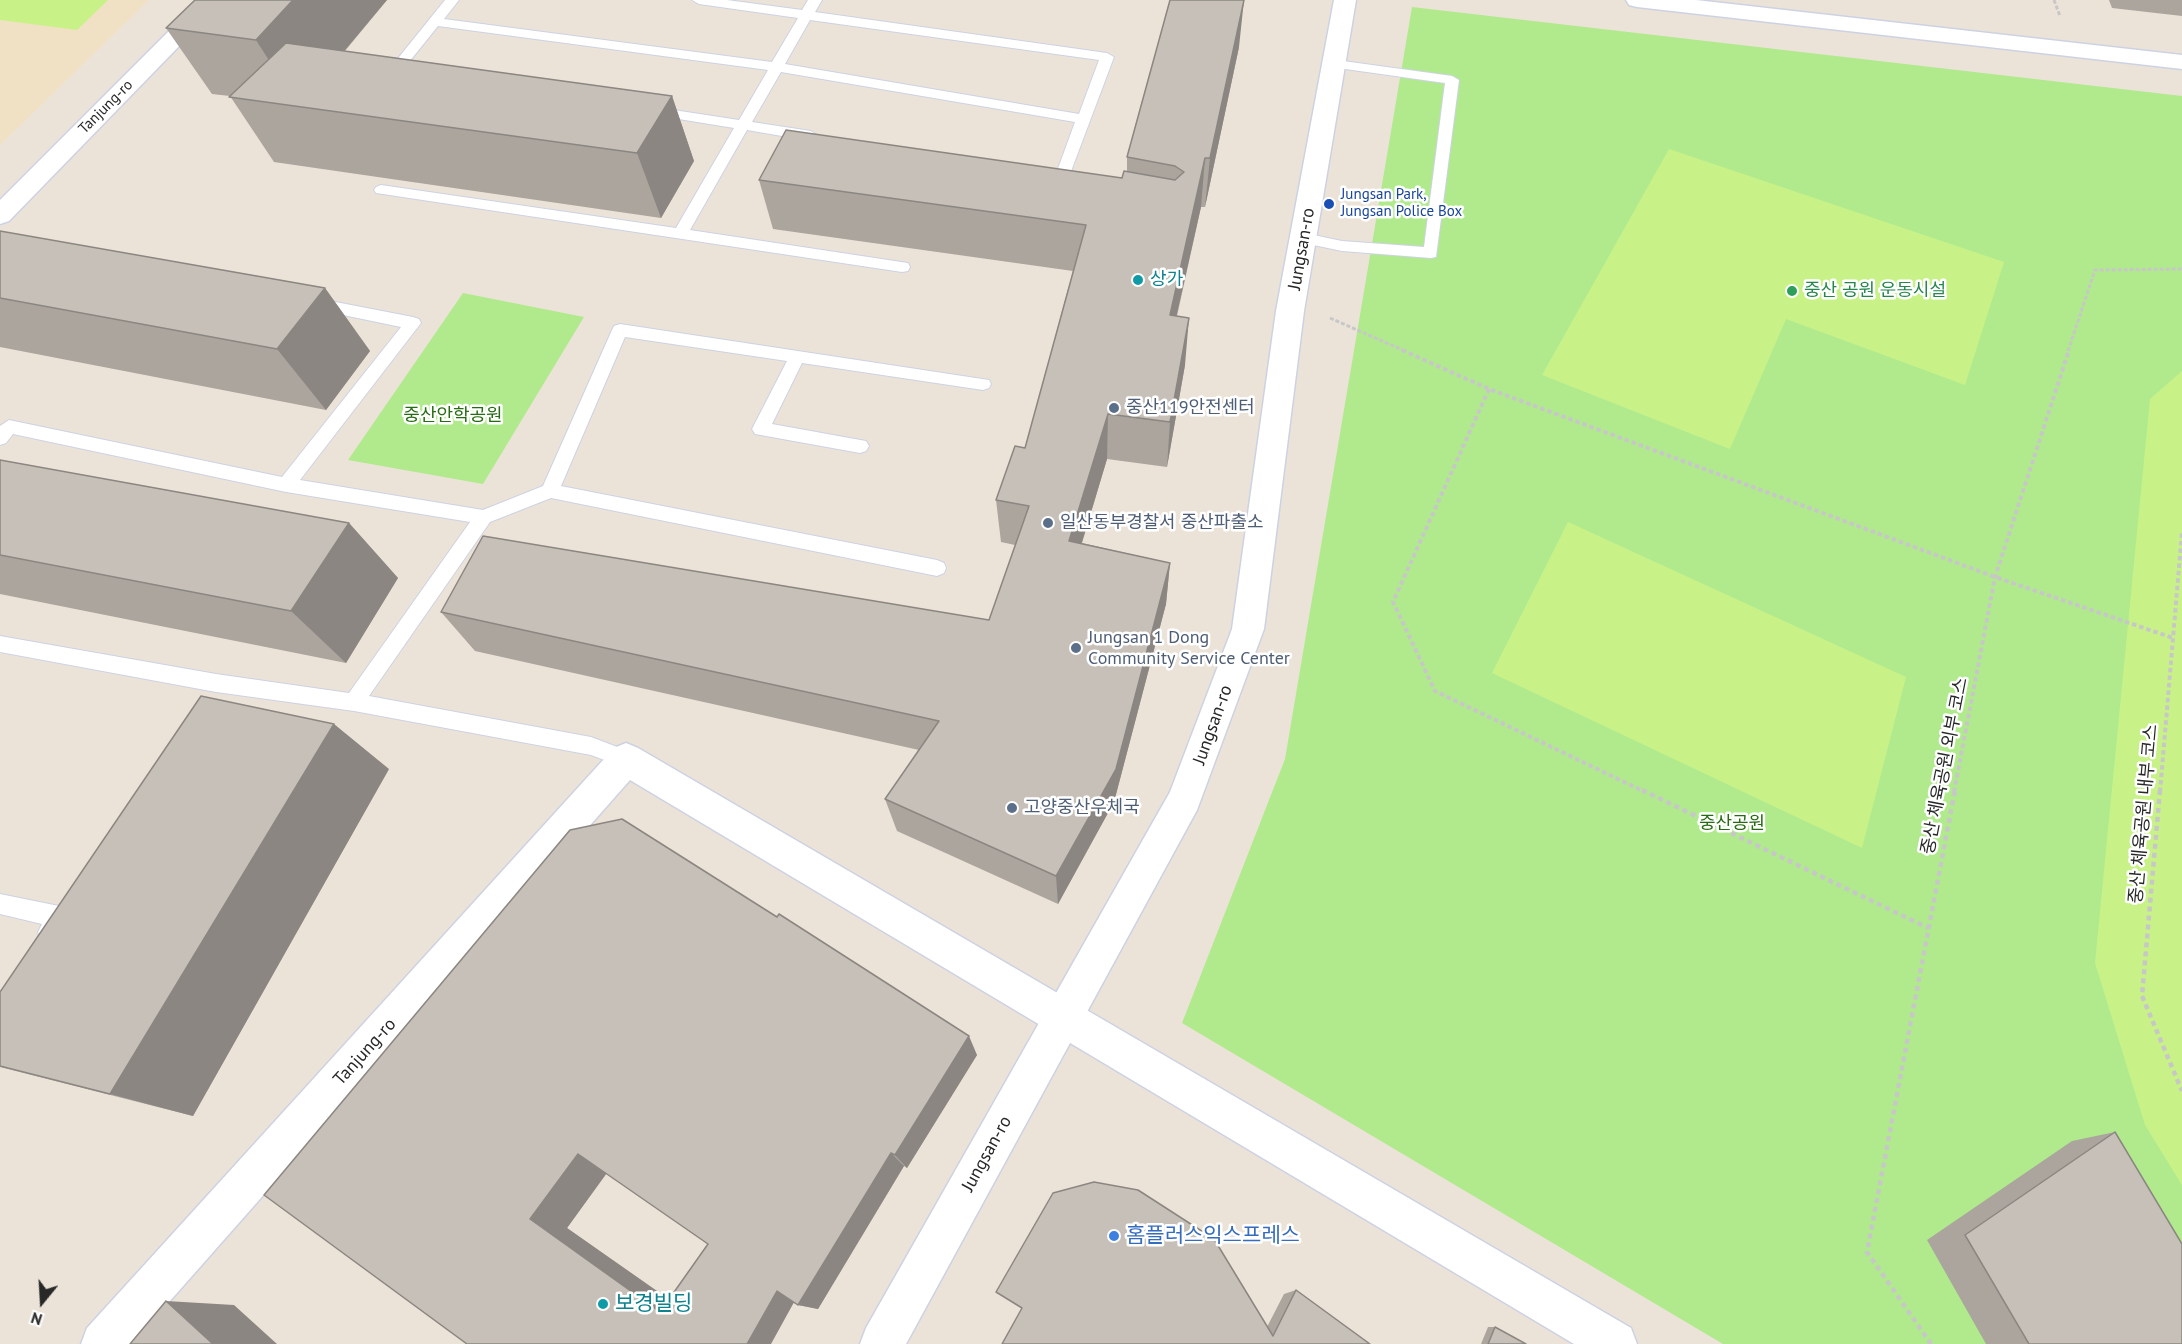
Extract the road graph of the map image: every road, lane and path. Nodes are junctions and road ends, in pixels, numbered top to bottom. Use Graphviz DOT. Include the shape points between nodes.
graph roads {
  1 [pos="213,0"];
  2 [pos="452,0"];
  3 [pos="699,0"];
  4 [pos="815,0"];
  5 [pos="1345,0"];
  6 [pos="1649,1"];
  7 [pos="807,14"];
  8 [pos="434,22"];
  9 [pos="2182,62"];
  10 [pos="1336,64"];
  11 [pos="776,67"];
  12 [pos="419,74"];
  13 [pos="639,109"];
  14 [pos="1084,119"];
  15 [pos="743,126"];
  16 [pos="826,138"];
  17 [pos="1061,176"];
  18 [pos="381,190"];
  19 [pos="0,215"];
  20 [pos="680,235"];
  21 [pos="1304,238"];
  22 [pos="902,267"];
  23 [pos="2182,269"];
  24 [pos="295,301"];
  25 [pos="1330,318"];
  26 [pos="797,357"];
  27 [pos="983,384"];
  28 [pos="1489,389"];
  29 [pos="3,430"];
  30 [pos="860,446"];
  31 [pos="286,485"];
  32 [pos="550,491"];
  33 [pos="484,517"];
  34 [pos="2182,532"];
  35 [pos="938,568"];
  36 [pos="1995,577"];
  37 [pos="2173,638"];
  38 [pos="0,644"];
  39 [pos="216,683"];
  40 [pos="354,702"];
  41 [pos="203,703"];
  42 [pos="626,759"];
  43 [pos="72,897"];
  44 [pos="0,904"];
  45 [pos="59,917"];
  46 [pos="1928,928"];
  47 [pos="40,946"];
  48 [pos="1063,1018"];
  49 [pos="2182,1091"];
  50 [pos="103,1344"];
  51 [pos="882,1344"];
  52 [pos="1615,1344"];
  53 [pos="1931,1344"];
  1 -- 19 [label="main road, Tanjung-ro"];
  2 -- 8 [label="lane"];
  3 -- 7 [label="lane"];
  4 -- 7 [label="lane"];
  5 -- 10 [label="main road, Jungsan-ro"];
  6 -- 9 [label="main road"];
  7 -- 11 [label="lane"];
  7 -- 14 [label="lane" via="1107,57"];
  8 -- 11 [label="lane"];
  8 -- 12 [label="lane" via="396,70"];
  10 -- 21 [label="main road, Jungsan-ro"];
  10 -- 21 [label="lane" via="1452,80 1431,253 1342,246"];
  11 -- 14 [label="lane"];
  11 -- 15 [label="lane"];
  13 -- 15 [label="lane"];
  14 -- 17 [label="lane"];
  15 -- 16 [label="lane"];
  15 -- 20 [label="lane"];
  18 -- 20 [label="lane"];
  20 -- 22 [label="lane"];
  21 -- 48 [label="main road, Jungsan-ro" via="1290,311 1248,629 1185,799"];
  23 -- 36 [label="path, 중산 체육공원 외부 코스" via="2095,270"];
  24 -- 31 [label="lane" via="413,323"];
  25 -- 28 [label="path"];
  26 -- 27 [label="lane"];
  26 -- 30 [label="lane" via="761,429"];
  26 -- 32 [label="lane" via="620,330"];
  28 -- 36 [label="path"];
  28 -- 46 [label="path" via="1393,602 1435,691"];
  29 -- 31 [label="lane"];
  31 -- 33 [label="lane"];
  32 -- 33 [label="lane"];
  32 -- 35 [label="lane"];
  33 -- 40 [label="lane"];
  34 -- 37 [label="path, 중산 체육공원 내부 코스"];
  36 -- 37 [label="path"];
  36 -- 46 [label="path, 중산 체육공원 외부 코스"];
  37 -- 49 [label="path, 중산 체육공원 내부 코스" via="2142,996"];
  38 -- 39 [label="lane"];
  39 -- 40 [label="lane"];
  39 -- 41 [label="lane"];
  40 -- 42 [label="lane" via="591,746"];
  42 -- 48 [label="main road"];
  42 -- 50 [label="main road, Tanjung-ro"];
  43 -- 45 [label="lane"];
  44 -- 45 [label="lane"];
  45 -- 47 [label="lane"];
  46 -- 53 [label="path, 중산 체육공원 외부 코스" via="1867,1252"];
  48 -- 51 [label="main road, Jungsan-ro"];
  48 -- 52 [label="main road"];
}
